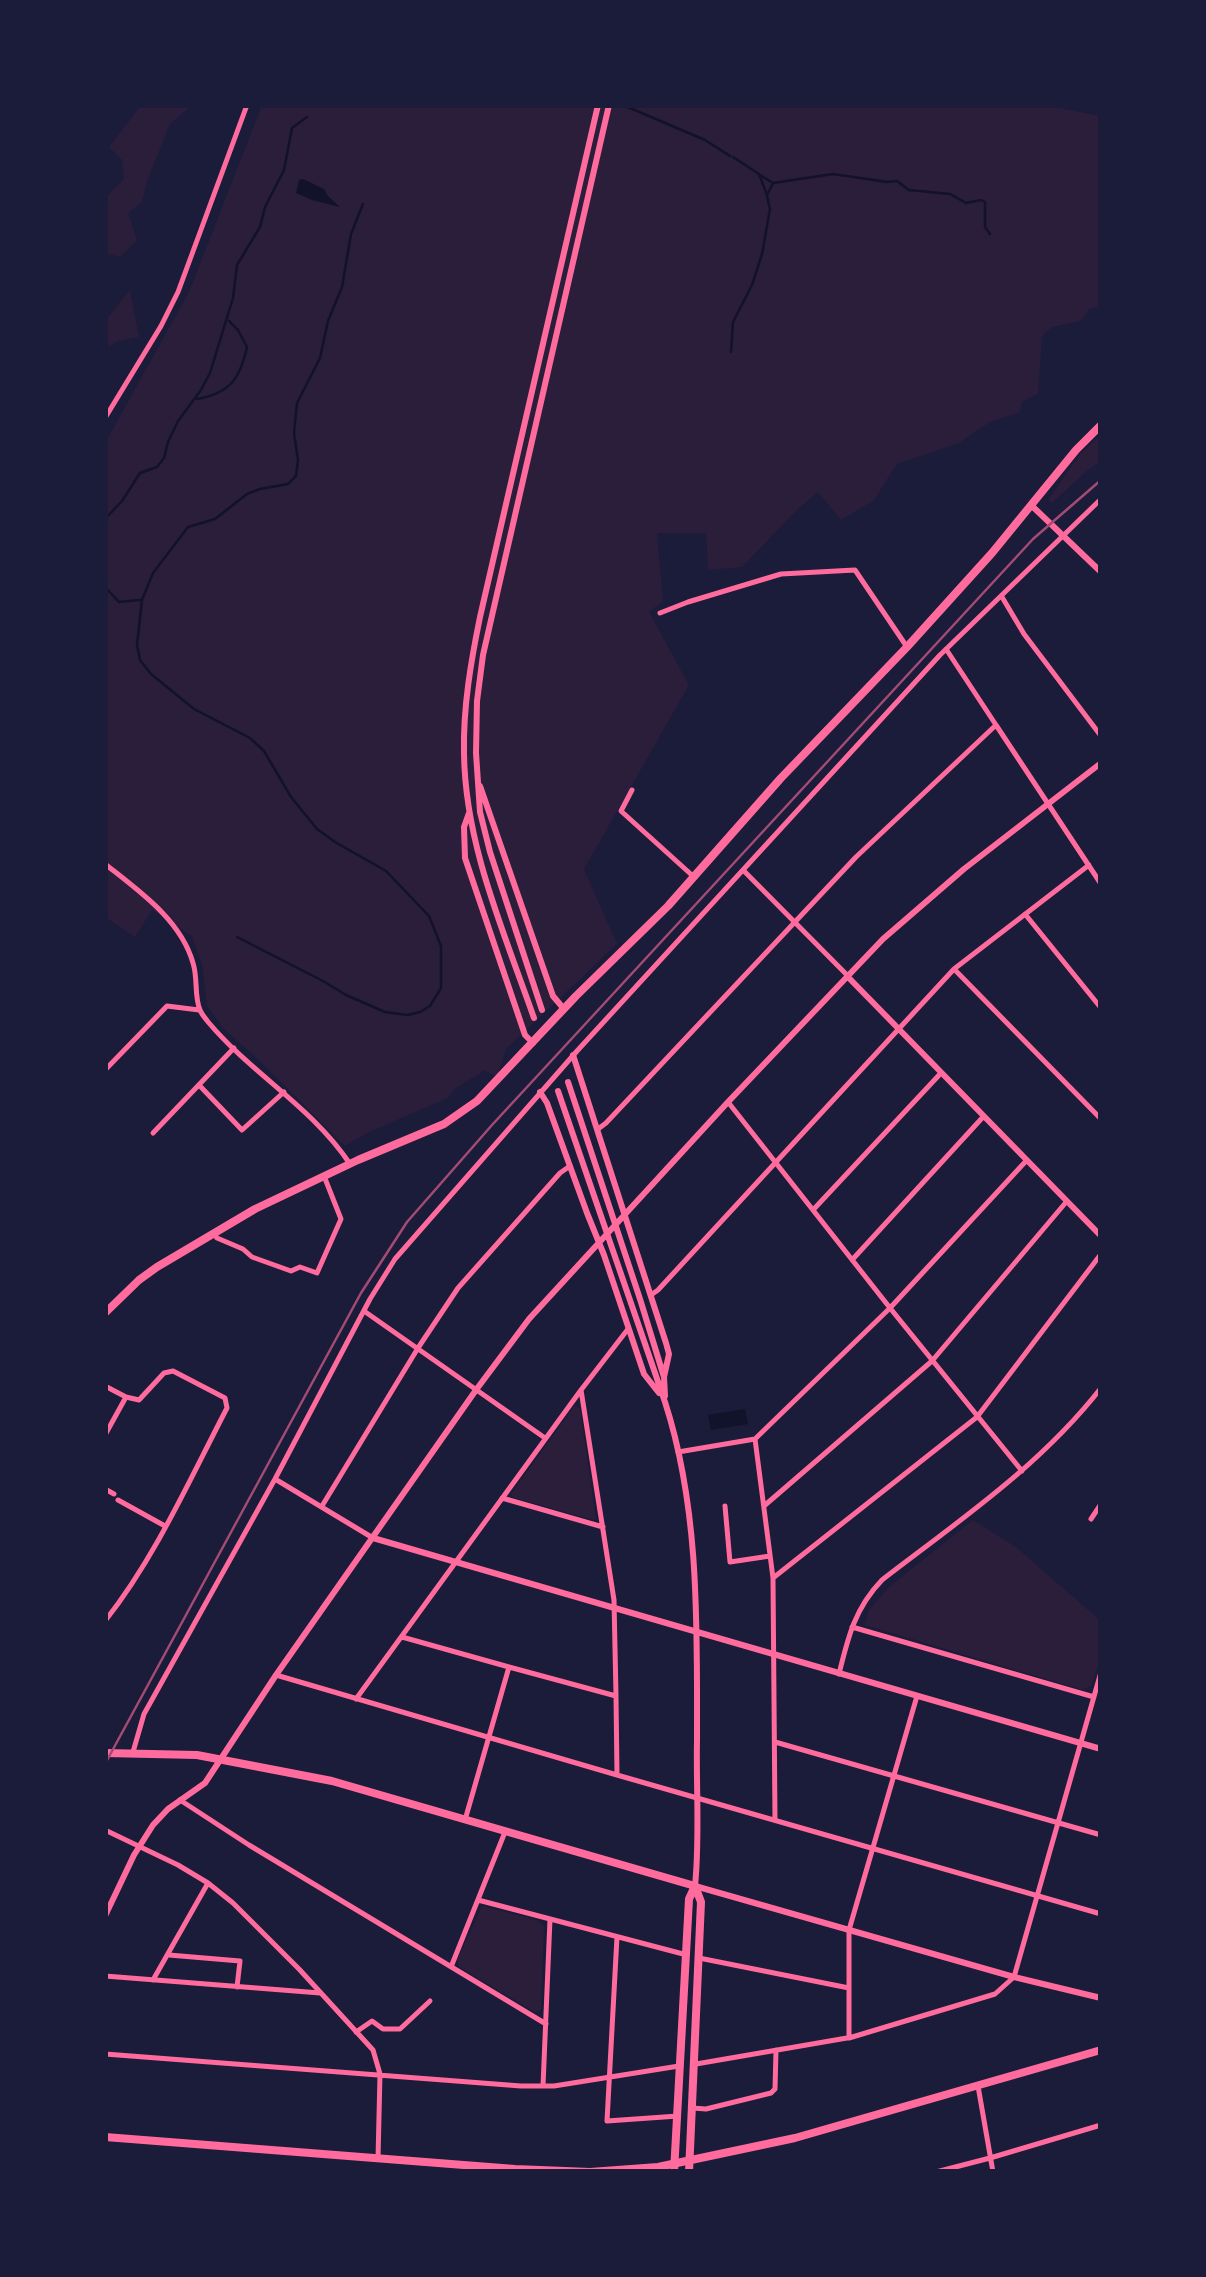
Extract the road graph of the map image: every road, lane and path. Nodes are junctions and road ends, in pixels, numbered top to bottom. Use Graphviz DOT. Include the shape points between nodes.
graph roads {
  1 [pos="247,105"];
  2 [pos="598,105"];
  3 [pos="609,105"];
  4 [pos="105,418"];
  5 [pos="1101,425"];
  6 [pos="1101,499"];
  7 [pos="1031,505"];
  8 [pos="1063,535"];
  9 [pos="1101,572"];
  10 [pos="1002,597"];
  11 [pos="660,613"];
  12 [pos="907,647"];
  13 [pos="946,649"];
  14 [pos="996,725"];
  15 [pos="1101,736"];
  16 [pos="1101,763"];
  17 [pos="477,781"];
  18 [pos="632,790"];
  19 [pos="1049,804"];
  20 [pos="470,811"];
  21 [pos="105,864"];
  22 [pos="1088,865"];
  23 [pos="743,870"];
  24 [pos="694,878"];
  25 [pos="1101,884"];
  26 [pos="1024,914"];
  27 [pos="796,923"];
  28 [pos="954,969"];
  29 [pos="847,975"];
  30 [pos="1101,1008"];
  31 [pos="564,1009"];
  32 [pos="200,1010"];
  33 [pos="542,1010"];
  34 [pos="534,1018"];
  35 [pos="898,1029"];
  36 [pos="533,1043"];
  37 [pos="234,1048"];
  38 [pos="573,1056"];
  39 [pos="105,1070"];
  40 [pos="941,1073"];
  41 [pos="568,1082"];
  42 [pos="199,1085"];
  43 [pos="558,1091"];
  44 [pos="284,1092"];
  45 [pos="540,1092"];
  46 [pos="728,1102"];
  47 [pos="983,1117"];
  48 [pos="1101,1118"];
  49 [pos="598,1129"];
  50 [pos="153,1134"];
  51 [pos="775,1161"];
  52 [pos="1026,1161"];
  53 [pos="350,1164"];
  54 [pos="570,1166"];
  55 [pos="324,1176"];
  56 [pos="1067,1201"];
  57 [pos="813,1210"];
  58 [pos="623,1215"];
  59 [pos="214,1234"];
  60 [pos="1101,1236"];
  61 [pos="600,1240"];
  62 [pos="1101,1254"];
  63 [pos="852,1260"];
  64 [pos="650,1296"];
  65 [pos="890,1308"];
  66 [pos="364,1311"];
  67 [pos="105,1313"];
  68 [pos="629,1328"];
  69 [pos="418,1348"];
  70 [pos="932,1361"];
  71 [pos="664,1377"];
  72 [pos="105,1386"];
  73 [pos="1101,1388"];
  74 [pos="476,1390"];
  75 [pos="581,1390"];
  76 [pos="126,1398"];
  77 [pos="665,1402"];
  78 [pos="977,1416"];
  79 [pos="105,1435"];
  80 [pos="545,1438"];
  81 [pos="755,1439"];
  82 [pos="678,1452"];
  83 [pos="1022,1471"];
  84 [pos="276,1479"];
  85 [pos="105,1489"];
  86 [pos="502,1498"];
  87 [pos="1101,1504"];
  88 [pos="322,1506"];
  89 [pos="725,1506"];
  90 [pos="764,1506"];
  91 [pos="1091,1519"];
  92 [pos="165,1526"];
  93 [pos="603,1526"];
  94 [pos="373,1538"];
  95 [pos="770,1556"];
  96 [pos="454,1563"];
  97 [pos="773,1578"];
  98 [pos="614,1609"];
  99 [pos="105,1620"];
  100 [pos="852,1627"];
  101 [pos="697,1632"];
  102 [pos="401,1636"];
  103 [pos="773,1654"];
  104 [pos="510,1667"];
  105 [pos="1101,1672"];
  106 [pos="840,1674"];
  107 [pos="276,1675"];
  108 [pos="616,1696"];
  109 [pos="917,1696"];
  110 [pos="1094,1697"];
  111 [pos="356,1699"];
  112 [pos="489,1737"];
  113 [pos="775,1742"];
  114 [pos="1082,1743"];
  115 [pos="1101,1748"];
  116 [pos="132,1752"];
  117 [pos="105,1753"];
  118 [pos="220,1760"];
  119 [pos="617,1775"];
  120 [pos="894,1775"];
  121 [pos="696,1798"];
  122 [pos="180,1800"];
  123 [pos="465,1820"];
  124 [pos="774,1820"];
  125 [pos="1059,1824"];
  126 [pos="105,1830"];
  127 [pos="505,1832"];
  128 [pos="1101,1835"];
  129 [pos="140,1845"];
  130 [pos="873,1848"];
  131 [pos="208,1884"];
  132 [pos="695,1886"];
  133 [pos="1038,1896"];
  134 [pos="478,1900"];
  135 [pos="1101,1914"];
  136 [pos="105,1916"];
  137 [pos="550,1919"];
  138 [pos="850,1930"];
  139 [pos="617,1937"];
  140 [pos="168,1954"];
  141 [pos="686,1955"];
  142 [pos="698,1958"];
  143 [pos="450,1967"];
  144 [pos="105,1976"];
  145 [pos="1014,1978"];
  146 [pos="153,1980"];
  147 [pos="237,1987"];
  148 [pos="849,1988"];
  149 [pos="320,1993"];
  150 [pos="1101,1998"];
  151 [pos="430,2001"];
  152 [pos="546,2024"];
  153 [pos="356,2032"];
  154 [pos="849,2038"];
  155 [pos="776,2050"];
  156 [pos="1101,2050"];
  157 [pos="105,2054"];
  158 [pos="692,2064"];
  159 [pos="680,2066"];
  160 [pos="380,2074"];
  161 [pos="609,2077"];
  162 [pos="542,2086"];
  163 [pos="978,2086"];
  164 [pos="692,2108"];
  165 [pos="678,2116"];
  166 [pos="1101,2125"];
  167 [pos="105,2137"];
  168 [pos="378,2158"];
  169 [pos="990,2158"];
  170 [pos="690,2161"];
  171 [pos="675,2168"];
  172 [pos="378,2172"];
  173 [pos="590,2172"];
  174 [pos="689,2172"];
  175 [pos="936,2172"];
  176 [pos="993,2172"];
  1 -- 4 [label="street" via="178,292"];
  2 -- 20 [label="street" via="472,654 464,753"];
  3 -- 17 [label="street" via="483,655"];
  5 -- 7 [label="main road"];
  6 -- 8 [label="street"];
  7 -- 8 [label="street"];
  7 -- 12 [label="main road"];
  8 -- 9 [label="street"];
  8 -- 10 [label="street"];
  10 -- 13 [label="street"];
  10 -- 15 [label="street"];
  11 -- 12 [label="street" via="781,574 855,570"];
  12 -- 24 [label="main road"];
  13 -- 14 [label="street"];
  13 -- 23 [label="street"];
  14 -- 19 [label="street"];
  14 -- 27 [label="street"];
  16 -- 19 [label="street"];
  17 -- 31 [label="street" via="553,996"];
  17 -- 33 [label="street" via="490,852"];
  18 -- 24 [label="street" via="621,811"];
  19 -- 22 [label="street"];
  19 -- 29 [label="street" via="922,903"];
  20 -- 34 [label="street" via="482,868"];
  20 -- 36 [label="street" via="464,841 471,880 524,1034"];
  21 -- 32 [label="street" via="180,931 195,967"];
  22 -- 25 [label="street"];
  22 -- 26 [label="street"];
  23 -- 27 [label="street"];
  23 -- 38 [label="street"];
  24 -- 31 [label="main road"];
  26 -- 28 [label="street"];
  26 -- 30 [label="street"];
  27 -- 29 [label="street"];
  27 -- 49 [label="street"];
  28 -- 35 [label="street"];
  28 -- 48 [label="street"];
  29 -- 35 [label="street"];
  29 -- 46 [label="street"];
  31 -- 36 [label="main road"];
  32 -- 37 [label="street"];
  32 -- 39 [label="street" via="167,1006"];
  35 -- 40 [label="street"];
  35 -- 51 [label="street"];
  36 -- 53 [label="main road" via="462,1113"];
  37 -- 42 [label="street"];
  37 -- 44 [label="street"];
  38 -- 45 [label="street"];
  38 -- 49 [label="street"];
  40 -- 47 [label="street"];
  40 -- 57 [label="street"];
  41 -- 71 [label="street"];
  42 -- 44 [label="street" via="242,1130"];
  42 -- 50 [label="street"];
  43 -- 77 [label="street"];
  44 -- 53 [label="street"];
  45 -- 54 [label="street"];
  45 -- 66 [label="street" via="395,1259"];
  46 -- 51 [label="street"];
  46 -- 58 [label="street"];
  47 -- 52 [label="street"];
  47 -- 63 [label="street"];
  49 -- 58 [label="street"];
  51 -- 57 [label="street"];
  51 -- 64 [label="street"];
  52 -- 56 [label="street"];
  52 -- 65 [label="street"];
  53 -- 55 [label="main road"];
  54 -- 61 [label="street"];
  54 -- 69 [label="street" via="458,1288"];
  55 -- 59 [label="main road"];
  55 -- 59 [label="street" via="341,1219 317,1274 252,1257"];
  56 -- 60 [label="street"];
  56 -- 70 [label="street"];
  57 -- 63 [label="street"];
  58 -- 61 [label="street"];
  58 -- 64 [label="street"];
  59 -- 67 [label="main road" via="148,1273"];
  61 -- 68 [label="street"];
  61 -- 74 [label="street"];
  62 -- 78 [label="street"];
  63 -- 65 [label="street"];
  64 -- 71 [label="street" via="669,1354"];
  65 -- 70 [label="street"];
  65 -- 81 [label="street"];
  66 -- 69 [label="street"];
  66 -- 84 [label="street"];
  68 -- 75 [label="street"];
  68 -- 77 [label="street" via="644,1374"];
  69 -- 74 [label="street"];
  69 -- 88 [label="street"];
  70 -- 78 [label="street"];
  70 -- 90 [label="street"];
  71 -- 77 [label="street"];
  72 -- 76 [label="street"];
  73 -- 83 [label="street"];
  74 -- 80 [label="street"];
  74 -- 94 [label="street"];
  75 -- 80 [label="street"];
  75 -- 93 [label="street"];
  76 -- 79 [label="street"];
  76 -- 92 [label="street" via="144,1398 172,1371 227,1402"];
  77 -- 82 [label="street"];
  78 -- 83 [label="street"];
  78 -- 97 [label="street"];
  80 -- 86 [label="street"];
  81 -- 82 [label="street"];
  81 -- 90 [label="street"];
  82 -- 101 [label="street"];
  83 -- 100 [label="street" via="882,1580"];
  84 -- 88 [label="street"];
  84 -- 116 [label="street" via="144,1714"];
  85 -- 92 [label="street"];
  86 -- 93 [label="street"];
  86 -- 96 [label="street"];
  87 -- 91 [label="street"];
  88 -- 94 [label="street"];
  89 -- 95 [label="street" via="730,1562"];
  90 -- 95 [label="street"];
  92 -- 99 [label="street"];
  93 -- 98 [label="street"];
  94 -- 96 [label="street"];
  94 -- 107 [label="street"];
  95 -- 97 [label="street"];
  96 -- 98 [label="street"];
  96 -- 102 [label="street"];
  97 -- 103 [label="street"];
  98 -- 101 [label="street"];
  98 -- 108 [label="street"];
  100 -- 106 [label="street"];
  100 -- 110 [label="street"];
  101 -- 103 [label="street"];
  101 -- 121 [label="street"];
  102 -- 104 [label="street"];
  102 -- 111 [label="street"];
  103 -- 106 [label="street"];
  103 -- 113 [label="street"];
  104 -- 108 [label="street"];
  104 -- 112 [label="street"];
  105 -- 110 [label="street"];
  106 -- 109 [label="street"];
  107 -- 111 [label="street"];
  107 -- 118 [label="street"];
  108 -- 119 [label="street"];
  109 -- 114 [label="street"];
  109 -- 120 [label="street"];
  110 -- 114 [label="street"];
  111 -- 112 [label="street"];
  112 -- 119 [label="street"];
  112 -- 123 [label="street"];
  113 -- 120 [label="street"];
  113 -- 124 [label="street"];
  114 -- 115 [label="street"];
  114 -- 125 [label="street"];
  116 -- 117 [label="main road"];
  116 -- 118 [label="main road"];
  118 -- 122 [label="street" via="205,1783"];
  118 -- 123 [label="main road" via="332,1781"];
  119 -- 121 [label="street"];
  120 -- 125 [label="street"];
  120 -- 130 [label="street"];
  121 -- 124 [label="street"];
  121 -- 132 [label="street"];
  122 -- 129 [label="street"];
  122 -- 143 [label="street"];
  123 -- 127 [label="main road"];
  124 -- 130 [label="street"];
  125 -- 128 [label="street"];
  125 -- 133 [label="street"];
  126 -- 129 [label="street"];
  127 -- 132 [label="main road"];
  127 -- 134 [label="street"];
  129 -- 131 [label="street"];
  129 -- 136 [label="street"];
  130 -- 133 [label="street"];
  130 -- 138 [label="street"];
  131 -- 140 [label="street"];
  131 -- 149 [label="street"];
  132 -- 138 [label="street"];
  132 -- 141 [label="main road"];
  132 -- 142 [label="main road" via="701,1902"];
  133 -- 135 [label="street"];
  133 -- 145 [label="street"];
  134 -- 137 [label="street"];
  134 -- 143 [label="street"];
  137 -- 139 [label="street"];
  137 -- 152 [label="street"];
  138 -- 145 [label="street"];
  138 -- 148 [label="street"];
  139 -- 141 [label="street"];
  139 -- 161 [label="street"];
  140 -- 146 [label="street"];
  140 -- 147 [label="street" via="240,1961"];
  141 -- 159 [label="main road"];
  142 -- 148 [label="street"];
  142 -- 158 [label="main road"];
  143 -- 152 [label="street"];
  144 -- 146 [label="street"];
  145 -- 150 [label="street"];
  145 -- 154 [label="street" via="995,1994"];
  146 -- 147 [label="street"];
  147 -- 149 [label="street"];
  148 -- 154 [label="street"];
  149 -- 153 [label="street"];
  151 -- 153 [label="street" via="400,2029 372,2022"];
  152 -- 162 [label="street"];
  153 -- 160 [label="street" via="373,2050"];
  154 -- 155 [label="street"];
  155 -- 158 [label="street"];
  155 -- 164 [label="street" via="771,2093"];
  156 -- 163 [label="main road"];
  157 -- 160 [label="street"];
  158 -- 164 [label="main road"];
  159 -- 161 [label="street"];
  159 -- 165 [label="main road"];
  160 -- 162 [label="street"];
  160 -- 168 [label="street"];
  161 -- 162 [label="street"];
  161 -- 165 [label="street" via="607,2120"];
  163 -- 169 [label="street"];
  163 -- 170 [label="main road"];
  164 -- 170 [label="main road"];
  165 -- 171 [label="main road"];
  166 -- 169 [label="street"];
  167 -- 168 [label="main road"];
  168 -- 172 [label="street"];
  168 -- 173 [label="main road"];
  169 -- 175 [label="street"];
  169 -- 176 [label="street"];
  170 -- 171 [label="main road"];
  170 -- 174 [label="main road"];
  171 -- 173 [label="main road"];
}
